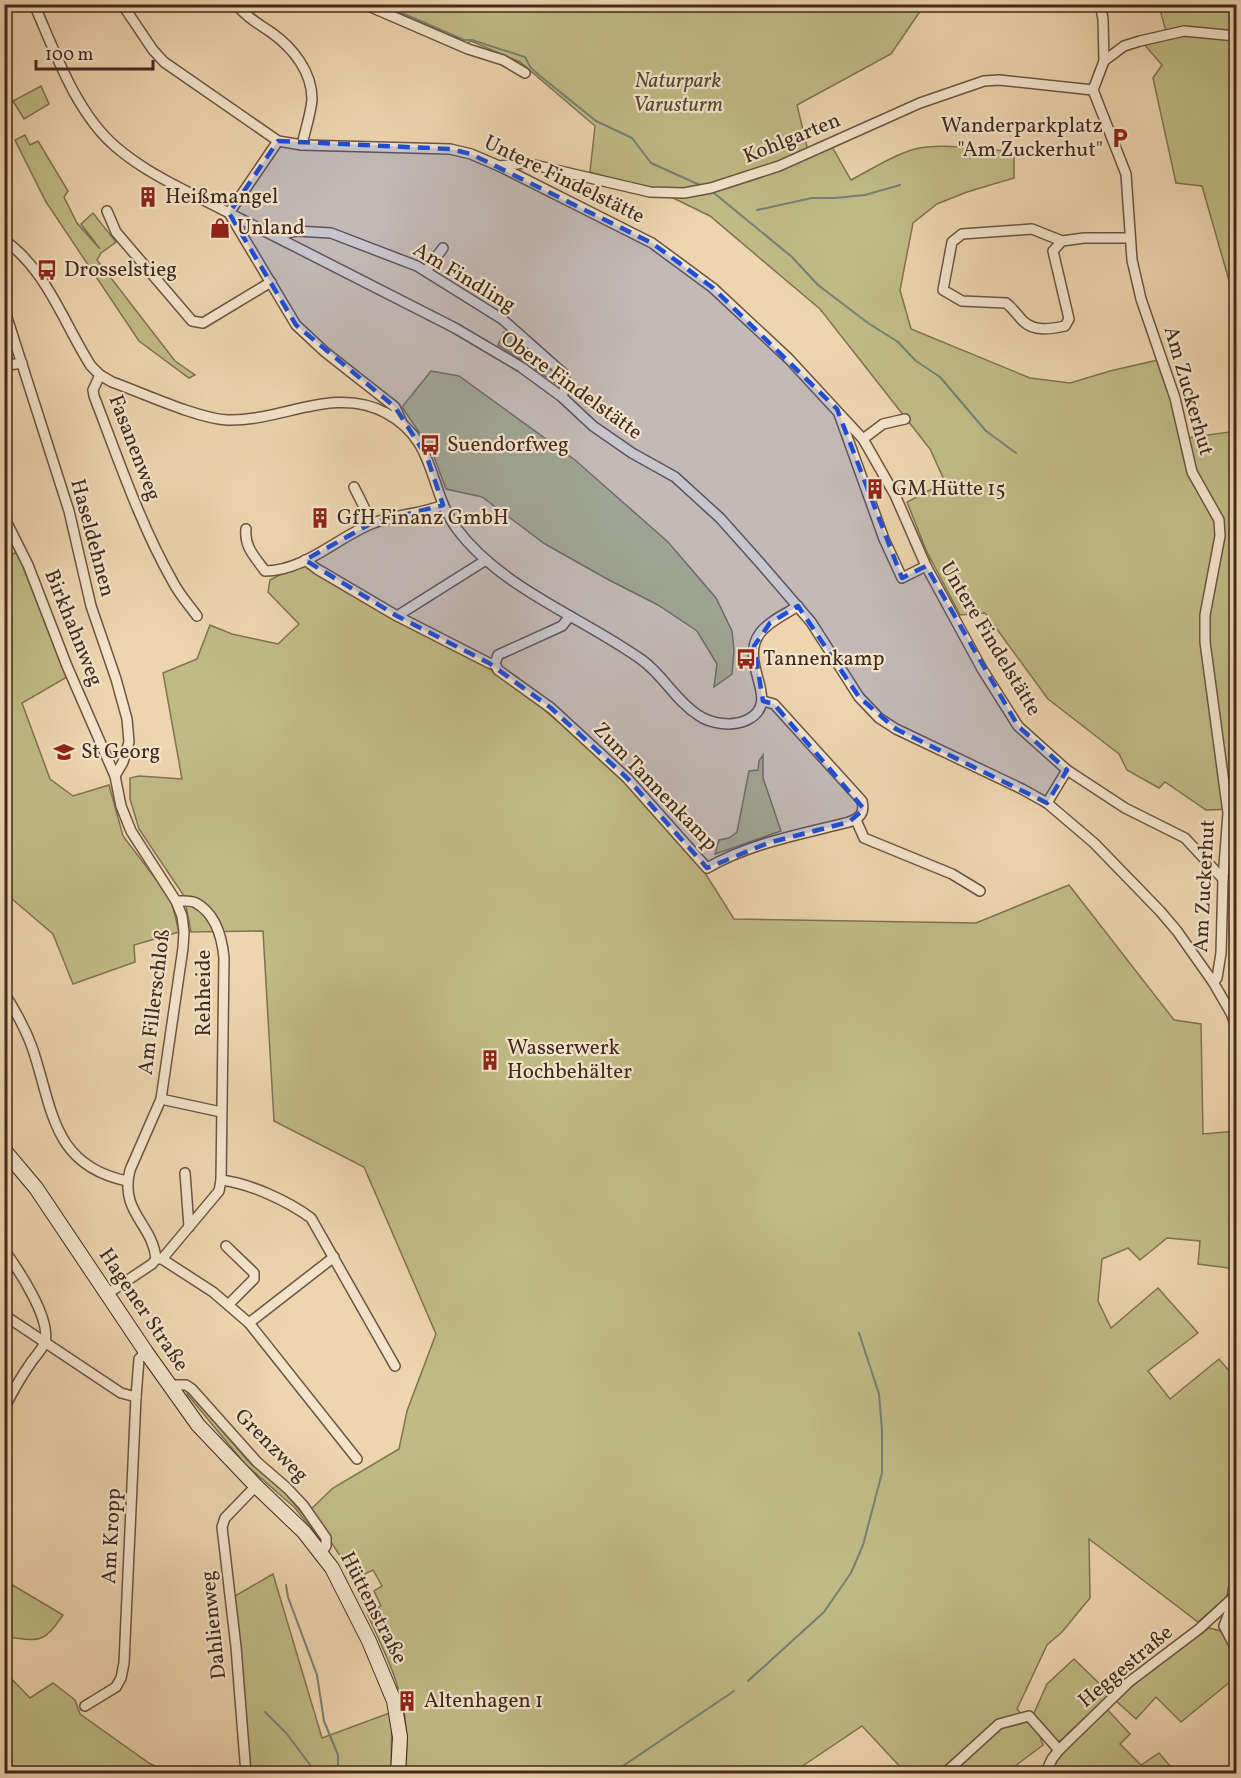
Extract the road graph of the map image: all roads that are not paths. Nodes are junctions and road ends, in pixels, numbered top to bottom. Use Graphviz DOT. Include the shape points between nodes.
graph roads {
  1 [pos="34,4"];
  2 [pos="122,4"];
  3 [pos="236,4"];
  4 [pos="364,4"];
  5 [pos="1100,4"];
  6 [pos="1236,36"];
  7 [pos="1104,61"];
  8 [pos="525,73"];
  9 [pos="1094,90"];
  10 [pos="278,141"];
  11 [pos="302,145"];
  12 [pos="499,166"];
  13 [pos="107,211"];
  14 [pos="229,213"];
  15 [pos="275,236"];
  16 [pos="1130,238"];
  17 [pos="4,240"];
  18 [pos="1062,241"];
  19 [pos="443,248"];
  20 [pos="426,272"];
  21 [pos="271,282"];
  22 [pos="4,308"];
  23 [pos="4,363"];
  24 [pos="22,363"];
  25 [pos="100,375"];
  26 [pos="562,397"];
  27 [pos="837,409"];
  28 [pos="905,419"];
  29 [pos="402,423"];
  30 [pos="863,439"];
  31 [pos="354,488"];
  32 [pos="443,505"];
  33 [pos="4,517"];
  34 [pos="372,523"];
  35 [pos="246,529"];
  36 [pos="305,560"];
  37 [pos="486,561"];
  38 [pos="926,566"];
  39 [pos="798,606"];
  40 [pos="197,616"];
  41 [pos="397,616"];
  42 [pos="570,616"];
  43 [pos="495,664"];
  44 [pos="763,701"];
  45 [pos="105,755"];
  46 [pos="1067,770"];
  47 [pos="115,776"];
  48 [pos="1047,803"];
  49 [pos="856,820"];
  50 [pos="1223,879"];
  51 [pos="980,891"];
  52 [pos="176,901"];
  53 [pos="1213,982"];
  54 [pos="4,993"];
  55 [pos="1236,1026"];
  56 [pos="161,1099"];
  57 [pos="221,1112"];
  58 [pos="4,1150"];
  59 [pos="185,1173"];
  60 [pos="221,1180"];
  61 [pos="127,1181"];
  62 [pos="189,1227"];
  63 [pos="226,1246"];
  64 [pos="4,1250"];
  65 [pos="334,1257"];
  66 [pos="159,1259"];
  67 [pos="107,1294"];
  68 [pos="229,1304"];
  69 [pos="4,1315"];
  70 [pos="249,1323"];
  71 [pos="45,1343"];
  72 [pos="146,1352"];
  73 [pos="395,1366"];
  74 [pos="168,1385"];
  75 [pos="136,1397"];
  76 [pos="4,1410"];
  77 [pos="357,1459"];
  78 [pos="256,1486"];
  79 [pos="322,1552"];
  80 [pos="1234,1597"];
  81 [pos="1206,1623"];
  82 [pos="1224,1626"];
  83 [pos="1236,1649"];
  84 [pos="85,1706"];
  85 [pos="1059,1750"];
  86 [pos="246,1773"];
  87 [pos="398,1773"];
  88 [pos="944,1773"];
  89 [pos="1045,1773"];
  1 -- 14 [label="street, Obere Findelstätte" via="65,76 90,118 114,146 141,166"];
  2 -- 10 [label="street, Untere Findelstätte" via="164,62"];
  3 -- 11 [label="street" via="275,35 305,69 312,99"];
  4 -- 8 [label="street" via="503,60"];
  5 -- 7 [label="street"];
  6 -- 7 [label="street" via="1184,31 1124,46"];
  7 -- 9 [label="street"];
  9 -- 12 [label="street, Kohlgarten" via="984,81 920,103 779,166 684,193 650,192 526,164"];
  9 -- 16 [label="street, Am Zuckerhut" via="1126,174"];
  10 -- 11 [label="street, Untere Findelstätte"];
  10 -- 14 [label="street"];
  11 -- 12 [label="street, Untere Findelstätte" via="450,149"];
  12 -- 27 [label="street, Untere Findelstätte" via="652,243 713,288"];
  13 -- 21 [label="street" via="117,233 192,321 203,322"];
  14 -- 15 [label="street, Obere Findelstätte"];
  14 -- 21 [label="street"];
  15 -- 20 [label="street, Am Findling" via="296,231 331,233"];
  15 -- 26 [label="street, Obere Findelstätte" via="455,328"];
  16 -- 18 [label="street"];
  16 -- 50 [label="street, Am Zuckerhut" via="1137,284 1175,398 1192,472 1218,520 1220,536 1205,633 1227,795"];
  17 -- 25 [label="street, Fasanenweg" via="17,249 42,281"];
  18 -- 18 [label="street" via="1032,230 962,234 952,242 943,290 962,301 1006,303 1034,327 1065,326 1069,319 1053,251"];
  19 -- 20 [label="street"];
  20 -- 26 [label="street, Am Findling" via="502,319 563,373 566,384"];
  21 -- 29 [label="street" via="296,325 394,407"];
  22 -- 24 [label="street, Haseldehnen"];
  23 -- 24 [label="street"];
  24 -- 47 [label="street, Haseldehnen" via="69,511 91,606 127,719 129,742"];
  25 -- 29 [label="street" via="191,411 225,420 333,402 361,403"];
  25 -- 40 [label="street, Fasanenweg" via="94,396 126,479 174,584"];
  26 -- 39 [label="street, Obere Findelstätte" via="593,426 696,494"];
  27 -- 30 [label="street, Untere Findelstätte"];
  27 -- 38 [label="street, Untere Findelstätte" via="902,578"];
  28 -- 30 [label="street" via="883,424"];
  29 -- 32 [label="street" via="427,457"];
  30 -- 38 [label="street, Untere Findelstätte" via="895,495"];
  31 -- 34 [label="street"];
  32 -- 34 [label="street"];
  32 -- 37 [label="street"];
  33 -- 45 [label="street, Birkhahnweg" via="28,565"];
  34 -- 36 [label="street"];
  35 -- 36 [label="street" via="248,549 265,571"];
  36 -- 41 [label="street, Zum Tannenkamp"];
  37 -- 41 [label="street"];
  37 -- 42 [label="street"];
  38 -- 46 [label="street, Untere Findelstätte" via="1018,726"];
  39 -- 44 [label="street" via="770,623 754,645 752,659"];
  39 -- 48 [label="street, Obere Findelstätte" via="859,697 879,718"];
  41 -- 43 [label="street, Zum Tannenkamp"];
  42 -- 43 [label="street" via="562,626 498,655"];
  42 -- 44 [label="street" via="643,660 698,716 728,724 743,722 761,709"];
  43 -- 49 [label="street, Zum Tannenkamp" via="551,708 627,778 707,868 768,843"];
  44 -- 49 [label="street" via="774,704 862,801 864,808"];
  45 -- 47 [label="street, Am Fillerschloß"];
  46 -- 48 [label="street"];
  46 -- 50 [label="street, Untere Findelstätte" via="1125,808 1185,838"];
  47 -- 52 [label="street, Am Fillerschloß" via="130,831"];
  48 -- 53 [label="street, Obere Findelstätte" via="1094,843 1177,931"];
  49 -- 51 [label="street" via="864,838 952,874"];
  50 -- 53 [label="street, Am Zuckerhut" via="1221,952"];
  52 -- 56 [label="street, Am Fillerschloß" via="182,916 183,948"];
  52 -- 57 [label="street, Rehheide" via="195,902 210,916 222,941"];
  53 -- 55 [label="street"];
  54 -- 61 [label="street" via="32,1047 61,1137 77,1158 94,1170"];
  56 -- 57 [label="street"];
  56 -- 61 [label="street, Am Fillerschloß"];
  57 -- 60 [label="street, Rehheide"];
  58 -- 67 [label="main road, Hagener Straße" via="36,1188"];
  59 -- 62 [label="street"];
  60 -- 62 [label="street, Rehheide" via="219,1191"];
  60 -- 65 [label="street" via="246,1185 301,1210 311,1218"];
  61 -- 66 [label="street" via="133,1210"];
  62 -- 66 [label="street, Rehheide"];
  63 -- 68 [label="street" via="254,1273 254,1280"];
  64 -- 71 [label="street" via="36,1304 45,1326"];
  65 -- 70 [label="street"];
  65 -- 73 [label="street"];
  66 -- 67 [label="street"];
  66 -- 68 [label="street"];
  67 -- 72 [label="main road, Hagener Straße"];
  68 -- 70 [label="street"];
  69 -- 71 [label="street"];
  70 -- 77 [label="street"];
  71 -- 75 [label="street" via="121,1393"];
  71 -- 76 [label="street"];
  72 -- 74 [label="main road, Hagener Straße"];
  72 -- 75 [label="street, Am Kropp" via="139,1359"];
  74 -- 78 [label="main road, Hagener Straße" via="213,1442"];
  74 -- 79 [label="street, Grenzweg" via="192,1389 257,1462 288,1488 326,1538"];
  75 -- 84 [label="street, Am Kropp" via="122,1678 116,1687"];
  78 -- 79 [label="main road, Hüttenstraße"];
  78 -- 86 [label="street, Dahlienweg" via="225,1518 222,1527"];
  79 -- 87 [label="main road, Hüttenstraße" via="348,1597 394,1701 400,1737"];
  80 -- 81 [label="street, Heggestraße"];
  80 -- 82 [label="street"];
  81 -- 82 [label="street"];
  81 -- 85 [label="street, Heggestraße" via="1130,1682"];
  82 -- 83 [label="street"];
  85 -- 88 [label="street" via="1029,1716 999,1724"];
  85 -- 89 [label="street, Heggestraße"];
}
